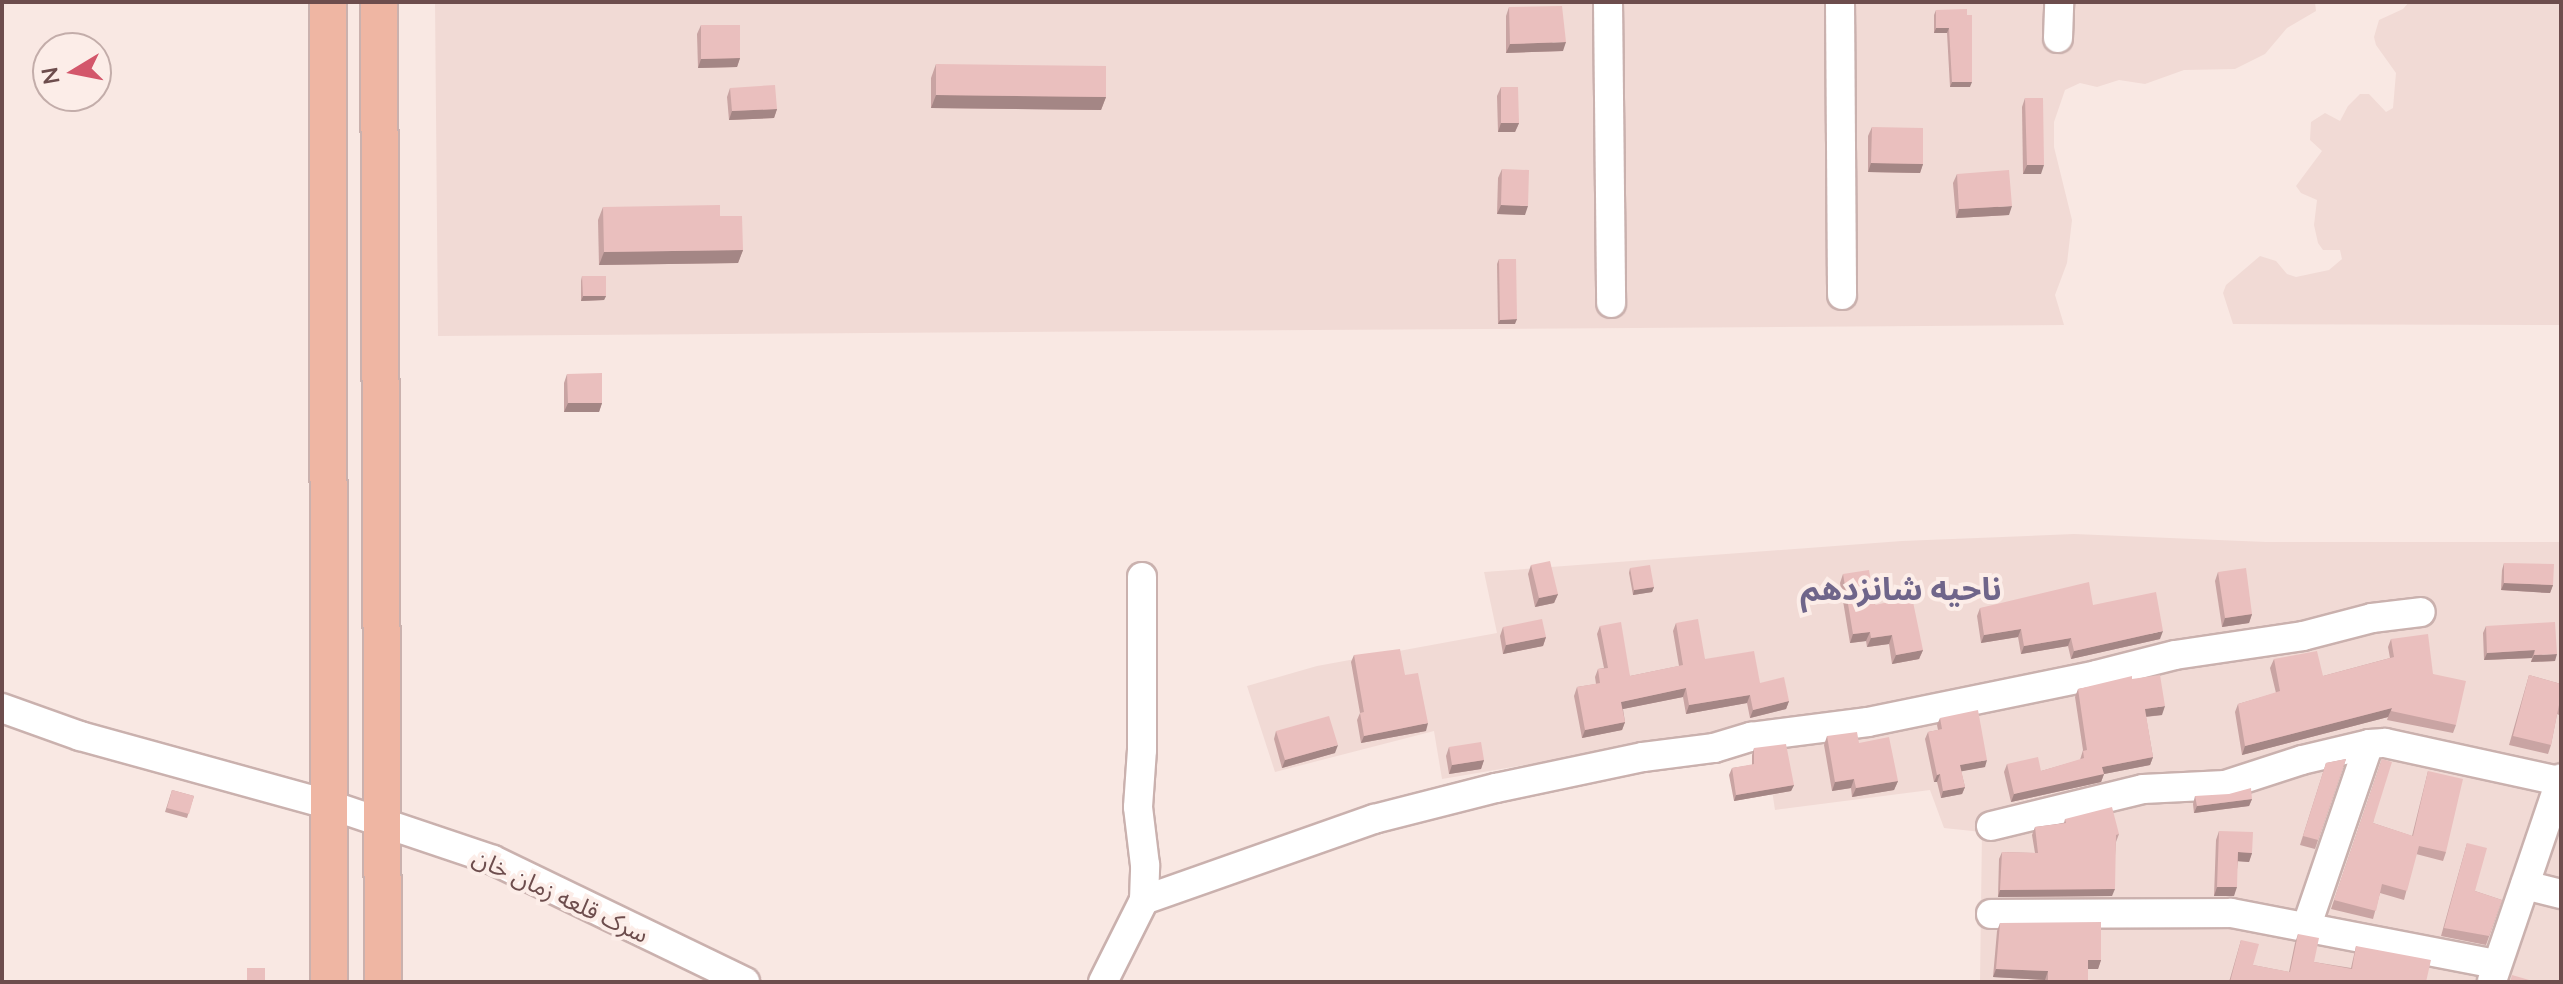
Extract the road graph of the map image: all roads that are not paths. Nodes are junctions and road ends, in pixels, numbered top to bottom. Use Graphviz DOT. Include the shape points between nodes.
graph roads {
  1 [pos="328,2"];
  2 [pos="379,2"];
  3 [pos="1608,2"];
  4 [pos="1840,2"];
  5 [pos="2059,2"];
  6 [pos="2058,38"];
  7 [pos="1842,295"];
  8 [pos="1611,303"];
  9 [pos="1142,577"];
  10 [pos="2421,612"];
  11 [pos="2,708"];
  12 [pos="2369,744"];
  13 [pos="2561,779"];
  14 [pos="327,804"];
  15 [pos="382,823"];
  16 [pos="1991,826"];
  17 [pos="2525,885"];
  18 [pos="2561,894"];
  19 [pos="1144,900"];
  20 [pos="1991,914"];
  21 [pos="2307,925"];
  22 [pos="2494,973"];
  23 [pos="329,982"];
  24 [pos="383,982"];
  25 [pos="745,982"];
  26 [pos="1103,982"];
  1 -- 14 [label="main road"];
  2 -- 15 [label="main road"];
  3 -- 8 [label="street"];
  4 -- 7 [label="street"];
  5 -- 6 [label="street"];
  9 -- 19 [label="street" via="1138,807"];
  10 -- 19 [label="street" via="2175,655 1868,722 1751,737 1496,788 1374,819"];
  11 -- 14 [label="street, سرک قلعه زمان خان" via="80,736"];
  12 -- 13 [label="street"];
  12 -- 16 [label="street" via="2225,785 2143,789"];
  12 -- 21 [label="street"];
  13 -- 17 [label="street"];
  14 -- 15 [label="street, سرک قلعه زمان خان"];
  14 -- 23 [label="main road"];
  15 -- 24 [label="main road"];
  15 -- 25 [label="street, سرک قلعه زمان خان" via="493,860"];
  17 -- 18 [label="street"];
  17 -- 22 [label="street"];
  19 -- 26 [label="street"];
  20 -- 21 [label="street" via="2231,913"];
  21 -- 22 [label="street"];
}
